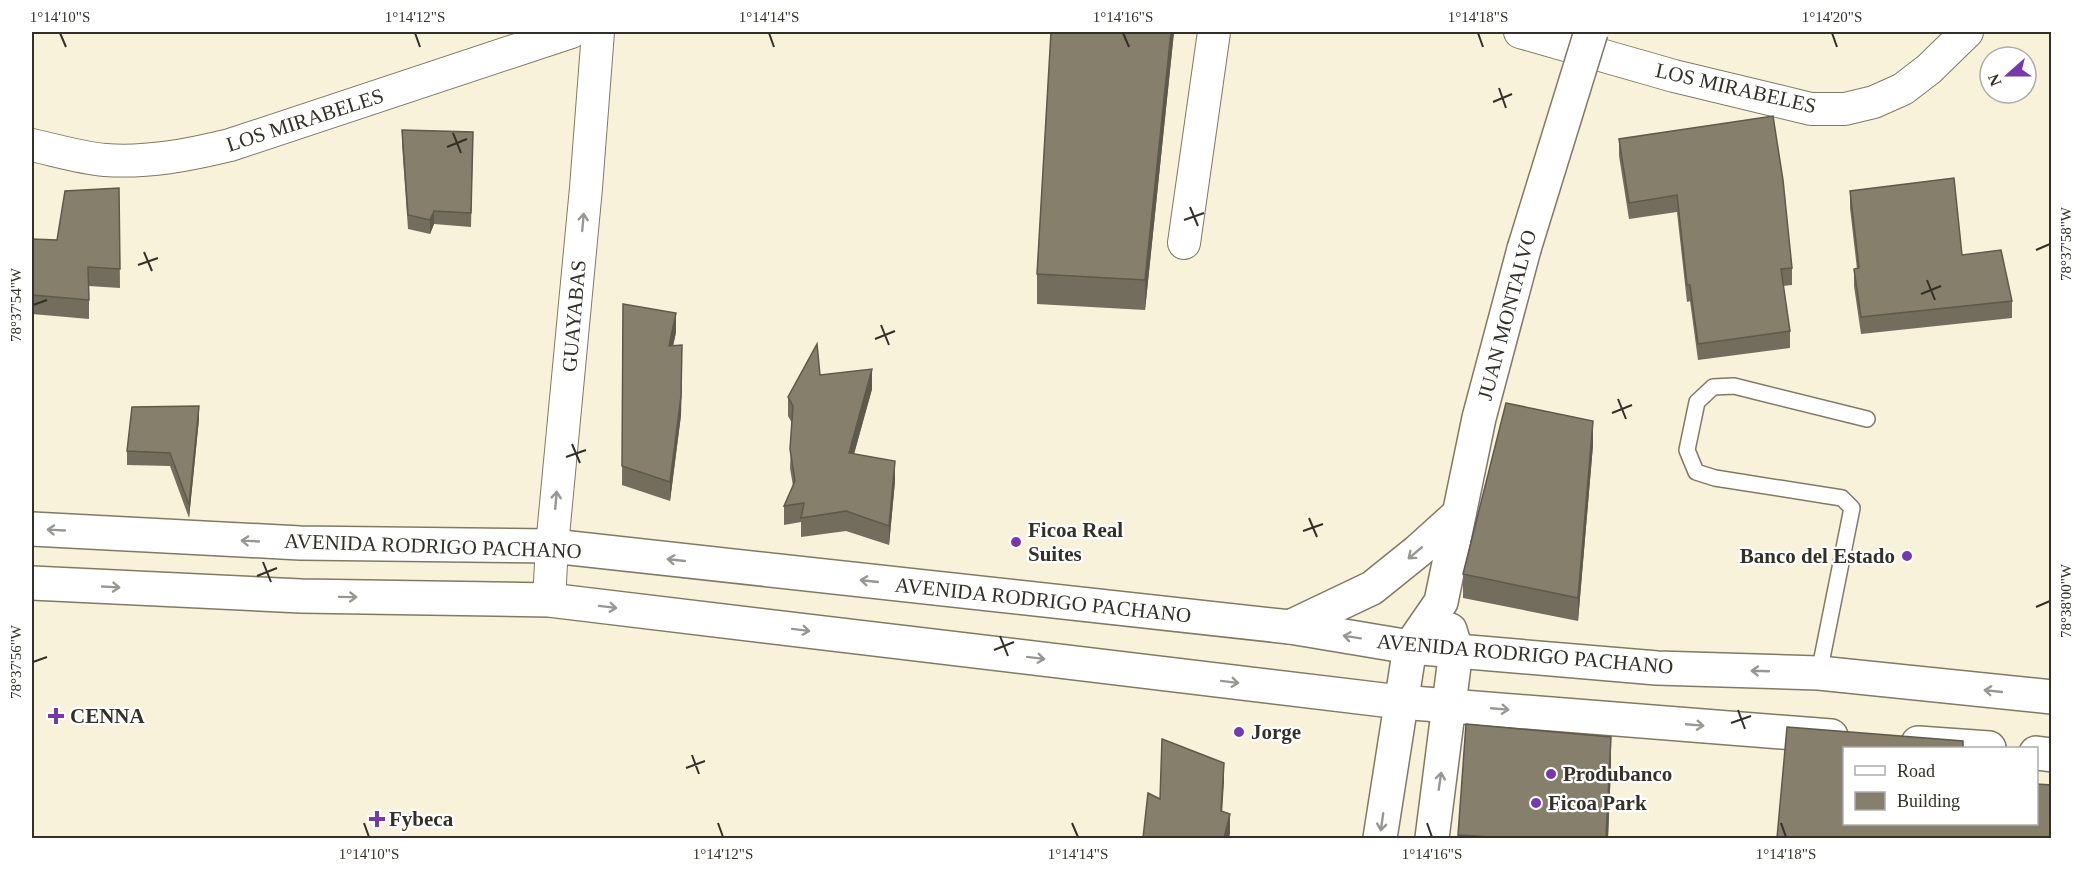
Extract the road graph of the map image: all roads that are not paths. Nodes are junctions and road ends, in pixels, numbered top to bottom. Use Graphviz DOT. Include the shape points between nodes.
graph roads {
  1 [pos="571,32"];
  2 [pos="598,32"];
  3 [pos="1214,32"];
  4 [pos="1520,32"];
  5 [pos="1591,32"];
  6 [pos="1967,32"];
  7 [pos="32,145"];
  8 [pos="1184,243"];
  9 [pos="1867,419"];
  10 [pos="1459,514"];
  11 [pos="32,529"];
  12 [pos="300,543"];
  13 [pos="552,546"];
  14 [pos="32,583"];
  15 [pos="301,596"];
  16 [pos="549,600"];
  17 [pos="1441,602"];
  18 [pos="1290,627"];
  19 [pos="1410,647"];
  20 [pos="1456,650"];
  21 [pos="1819,673"];
  22 [pos="2052,698"];
  23 [pos="1400,702"];
  24 [pos="1450,705"];
  25 [pos="1976,747"];
  26 [pos="1380,838"];
  27 [pos="1432,838"];
  1 -- 7 [label="street, LOS MIRABELES" via="230,145 189,155 139,161 102,160"];
  13 -- 2 [label="street, GUAYABAS, one-way"];
  3 -- 8 [label="street"];
  4 -- 6 [label="street, LOS MIRABELES" via="1674,76 1811,109 1845,109 1903,89"];
  5 -- 10 [label="main road, JUAN MONTALVO, bridge" via="1524,249 1479,418"];
  9 -- 21 [label="lane" via="1734,386 1713,387 1697,402 1687,450 1696,472 1842,498 1852,508"];
  10 -- 17 [label="main road, JUAN MONTALVO"];
  10 -- 18 [label="main road, one-way" via="1372,588"];
  12 -- 11 [label="main road, AVENIDA RODRIGO PACHANO, one-way"];
  12 -- 13 [label="main road, AVENIDA RODRIGO PACHANO"];
  12 -- 15 [label="main road"];
  13 -- 16 [label="street, GUAYABAS"];
  18 -- 13 [label="main road, AVENIDA RODRIGO PACHANO, one-way"];
  14 -- 15 [label="main road, one-way"];
  15 -- 16 [label="main road, one-way"];
  16 -- 23 [label="main road, one-way"];
  17 -- 19 [label="main road, JUAN MONTALVO"];
  17 -- 20 [label="main road, JUAN MONTALVO"];
  19 -- 18 [label="main road, AVENIDA RODRIGO PACHANO, one-way"];
  19 -- 20 [label="main road, AVENIDA RODRIGO PACHANO"];
  19 -- 23 [label="main road, JUAN MONTALVO"];
  21 -- 20 [label="main road, AVENIDA RODRIGO PACHANO, one-way" via="1657,668"];
  20 -- 24 [label="main road, JUAN MONTALVO"];
  22 -- 21 [label="main road, AVENIDA RODRIGO PACHANO, one-way"];
  23 -- 24 [label="main road"];
  23 -- 26 [label="main road, JUAN MONTALVO, one-way"];
  24 -- 25 [label="main road, one-way"];
  27 -- 24 [label="main road, JUAN MONTALVO, one-way"];
}
